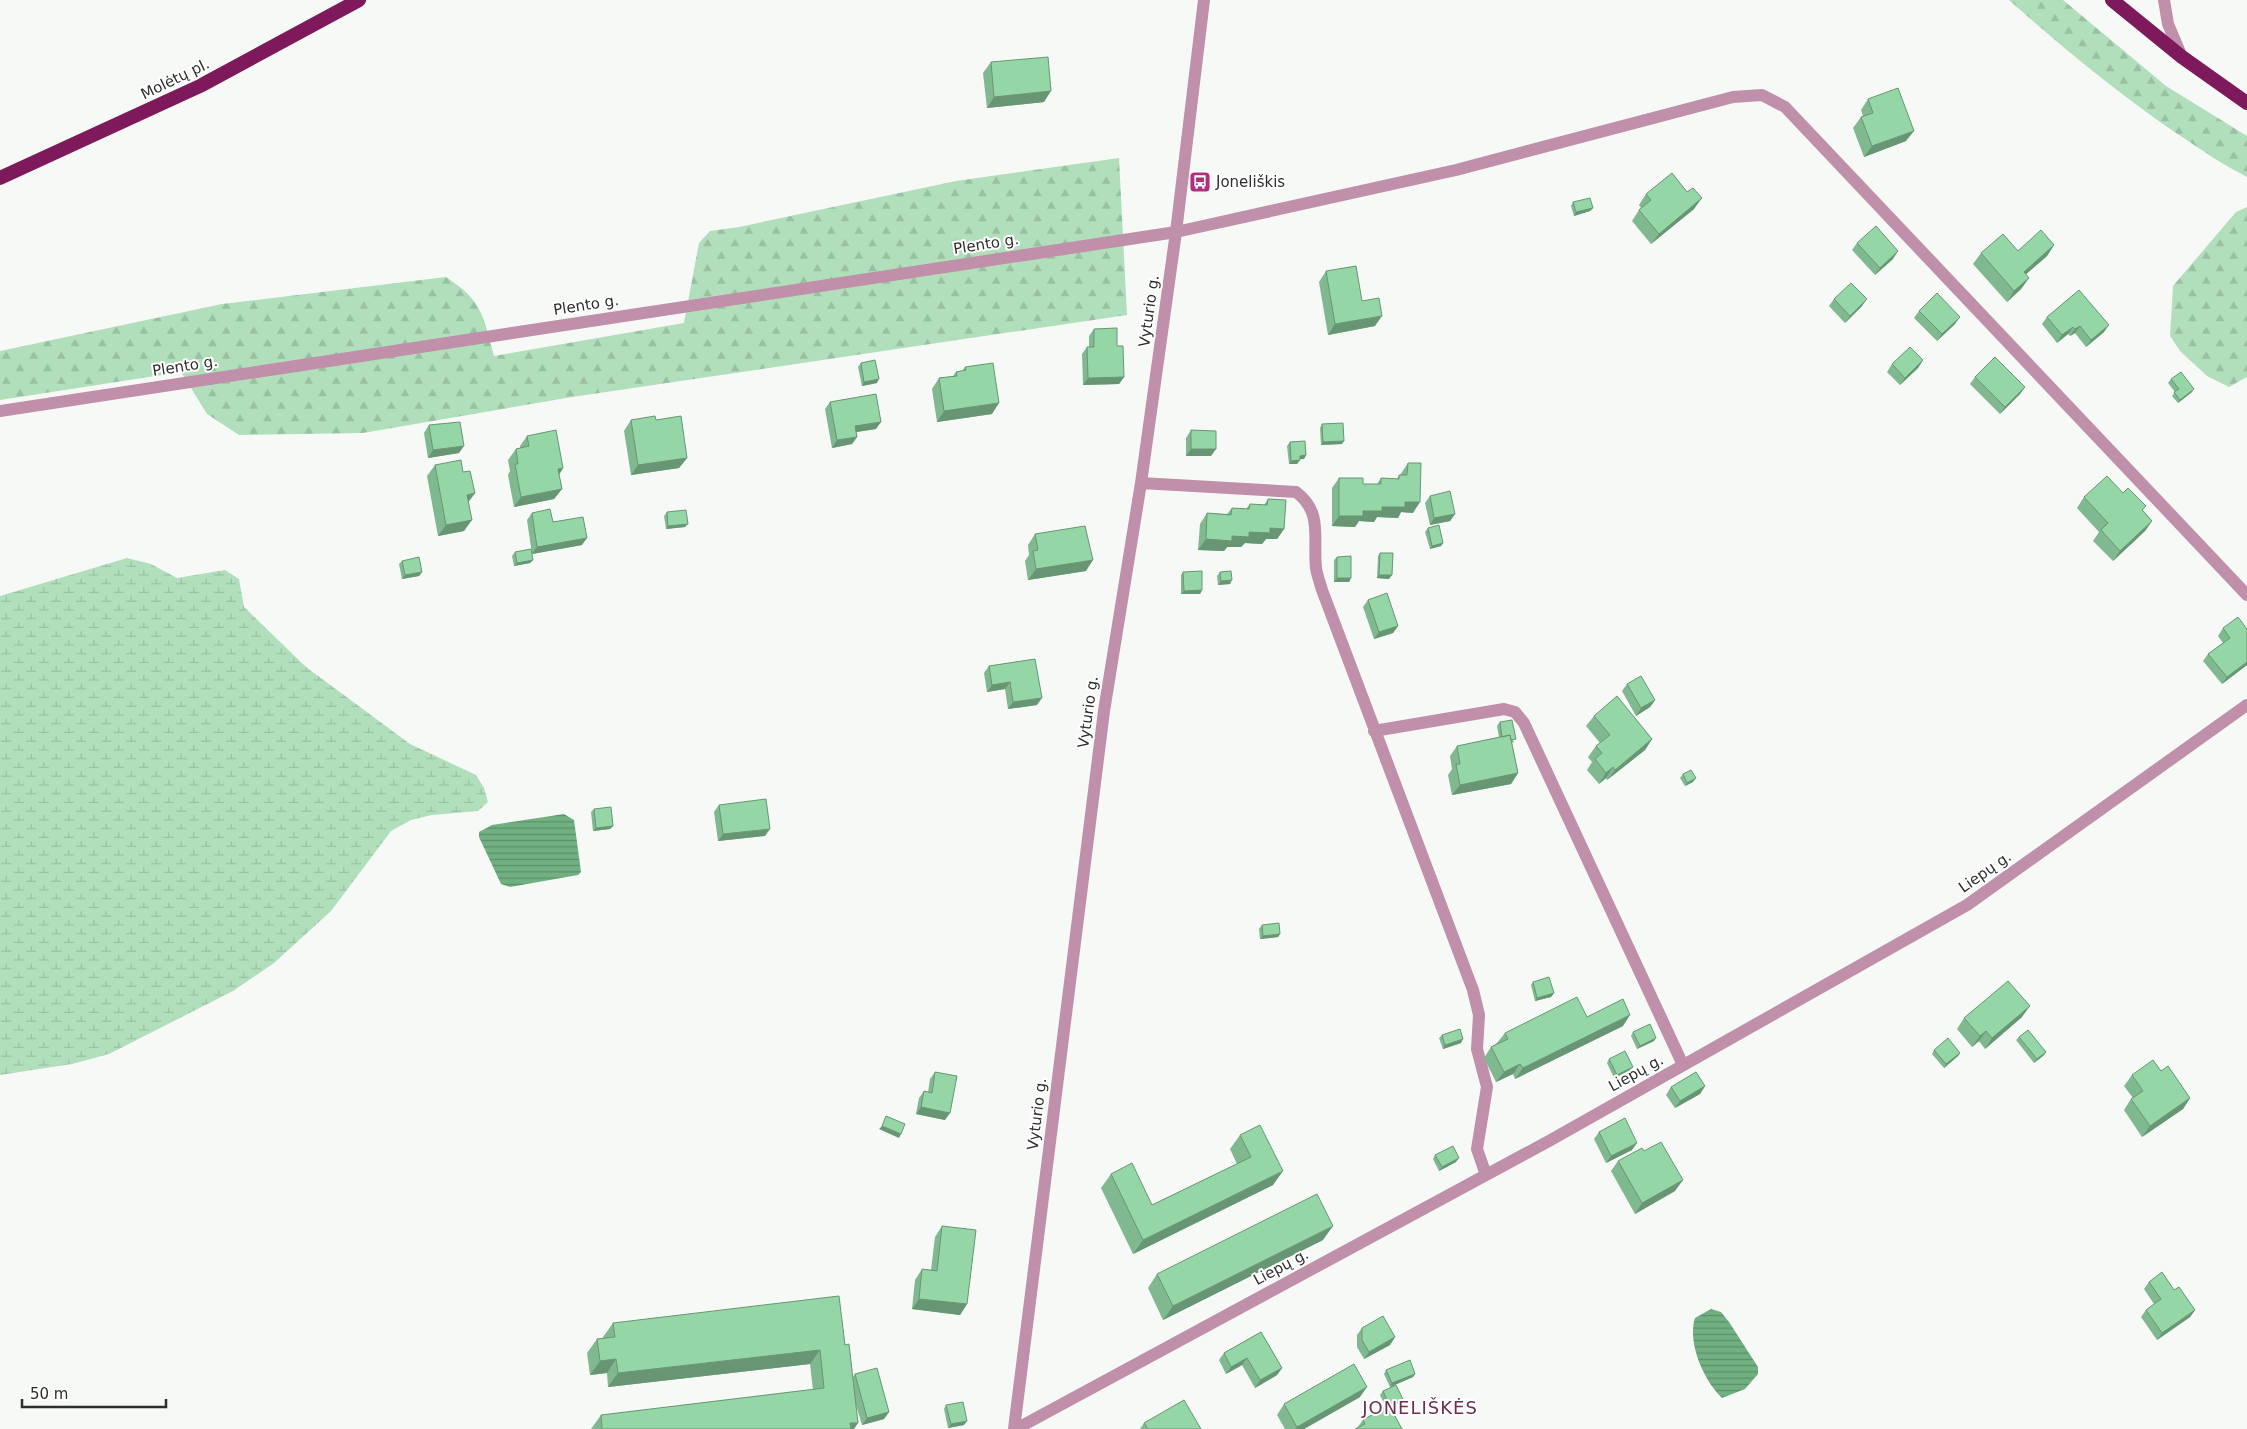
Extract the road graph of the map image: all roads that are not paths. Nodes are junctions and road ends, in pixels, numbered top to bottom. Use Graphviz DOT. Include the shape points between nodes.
graph roads {
  1 [pos="359,0"];
  2 [pos="1204,0"];
  3 [pos="2112,0"];
  4 [pos="2164,0"];
  5 [pos="2182,57"];
  6 [pos="2247,103"];
  7 [pos="0,178"];
  8 [pos="1176,232"];
  9 [pos="0,411"];
  10 [pos="1141,483"];
  11 [pos="2247,595"];
  12 [pos="2247,705"];
  13 [pos="1374,731"];
  14 [pos="1684,1065"];
  15 [pos="1486,1175"];
  16 [pos="1015,1429"];
  1 -- 7 [label="highway, Molėtų pl." via="200,86"];
  2 -- 8 [label="street, Vyturio g."];
  3 -- 5 [label="highway"];
  4 -- 5 [label="street" via="2168,24"];
  5 -- 6 [label="highway"];
  8 -- 9 [label="street, Plento g."];
  8 -- 10 [label="street, Vyturio g."];
  8 -- 11 [label="street, Plento g." via="1456,170 1733,97 1762,95 1785,107"];
  10 -- 13 [label="street" via="1296,492 1307,500 1314,513 1316,570"];
  10 -- 16 [label="street, Vyturio g." via="1104,711"];
  12 -- 14 [label="street, Liepų g." via="1968,905"];
  13 -- 14 [label="street" via="1504,709 1515,712 1524,723"];
  13 -- 15 [label="street" via="1473,990 1478,1015 1476,1049 1487,1087 1477,1149"];
  14 -- 15 [label="street, Liepų g."];
  15 -- 16 [label="street, Liepų g."];
}
